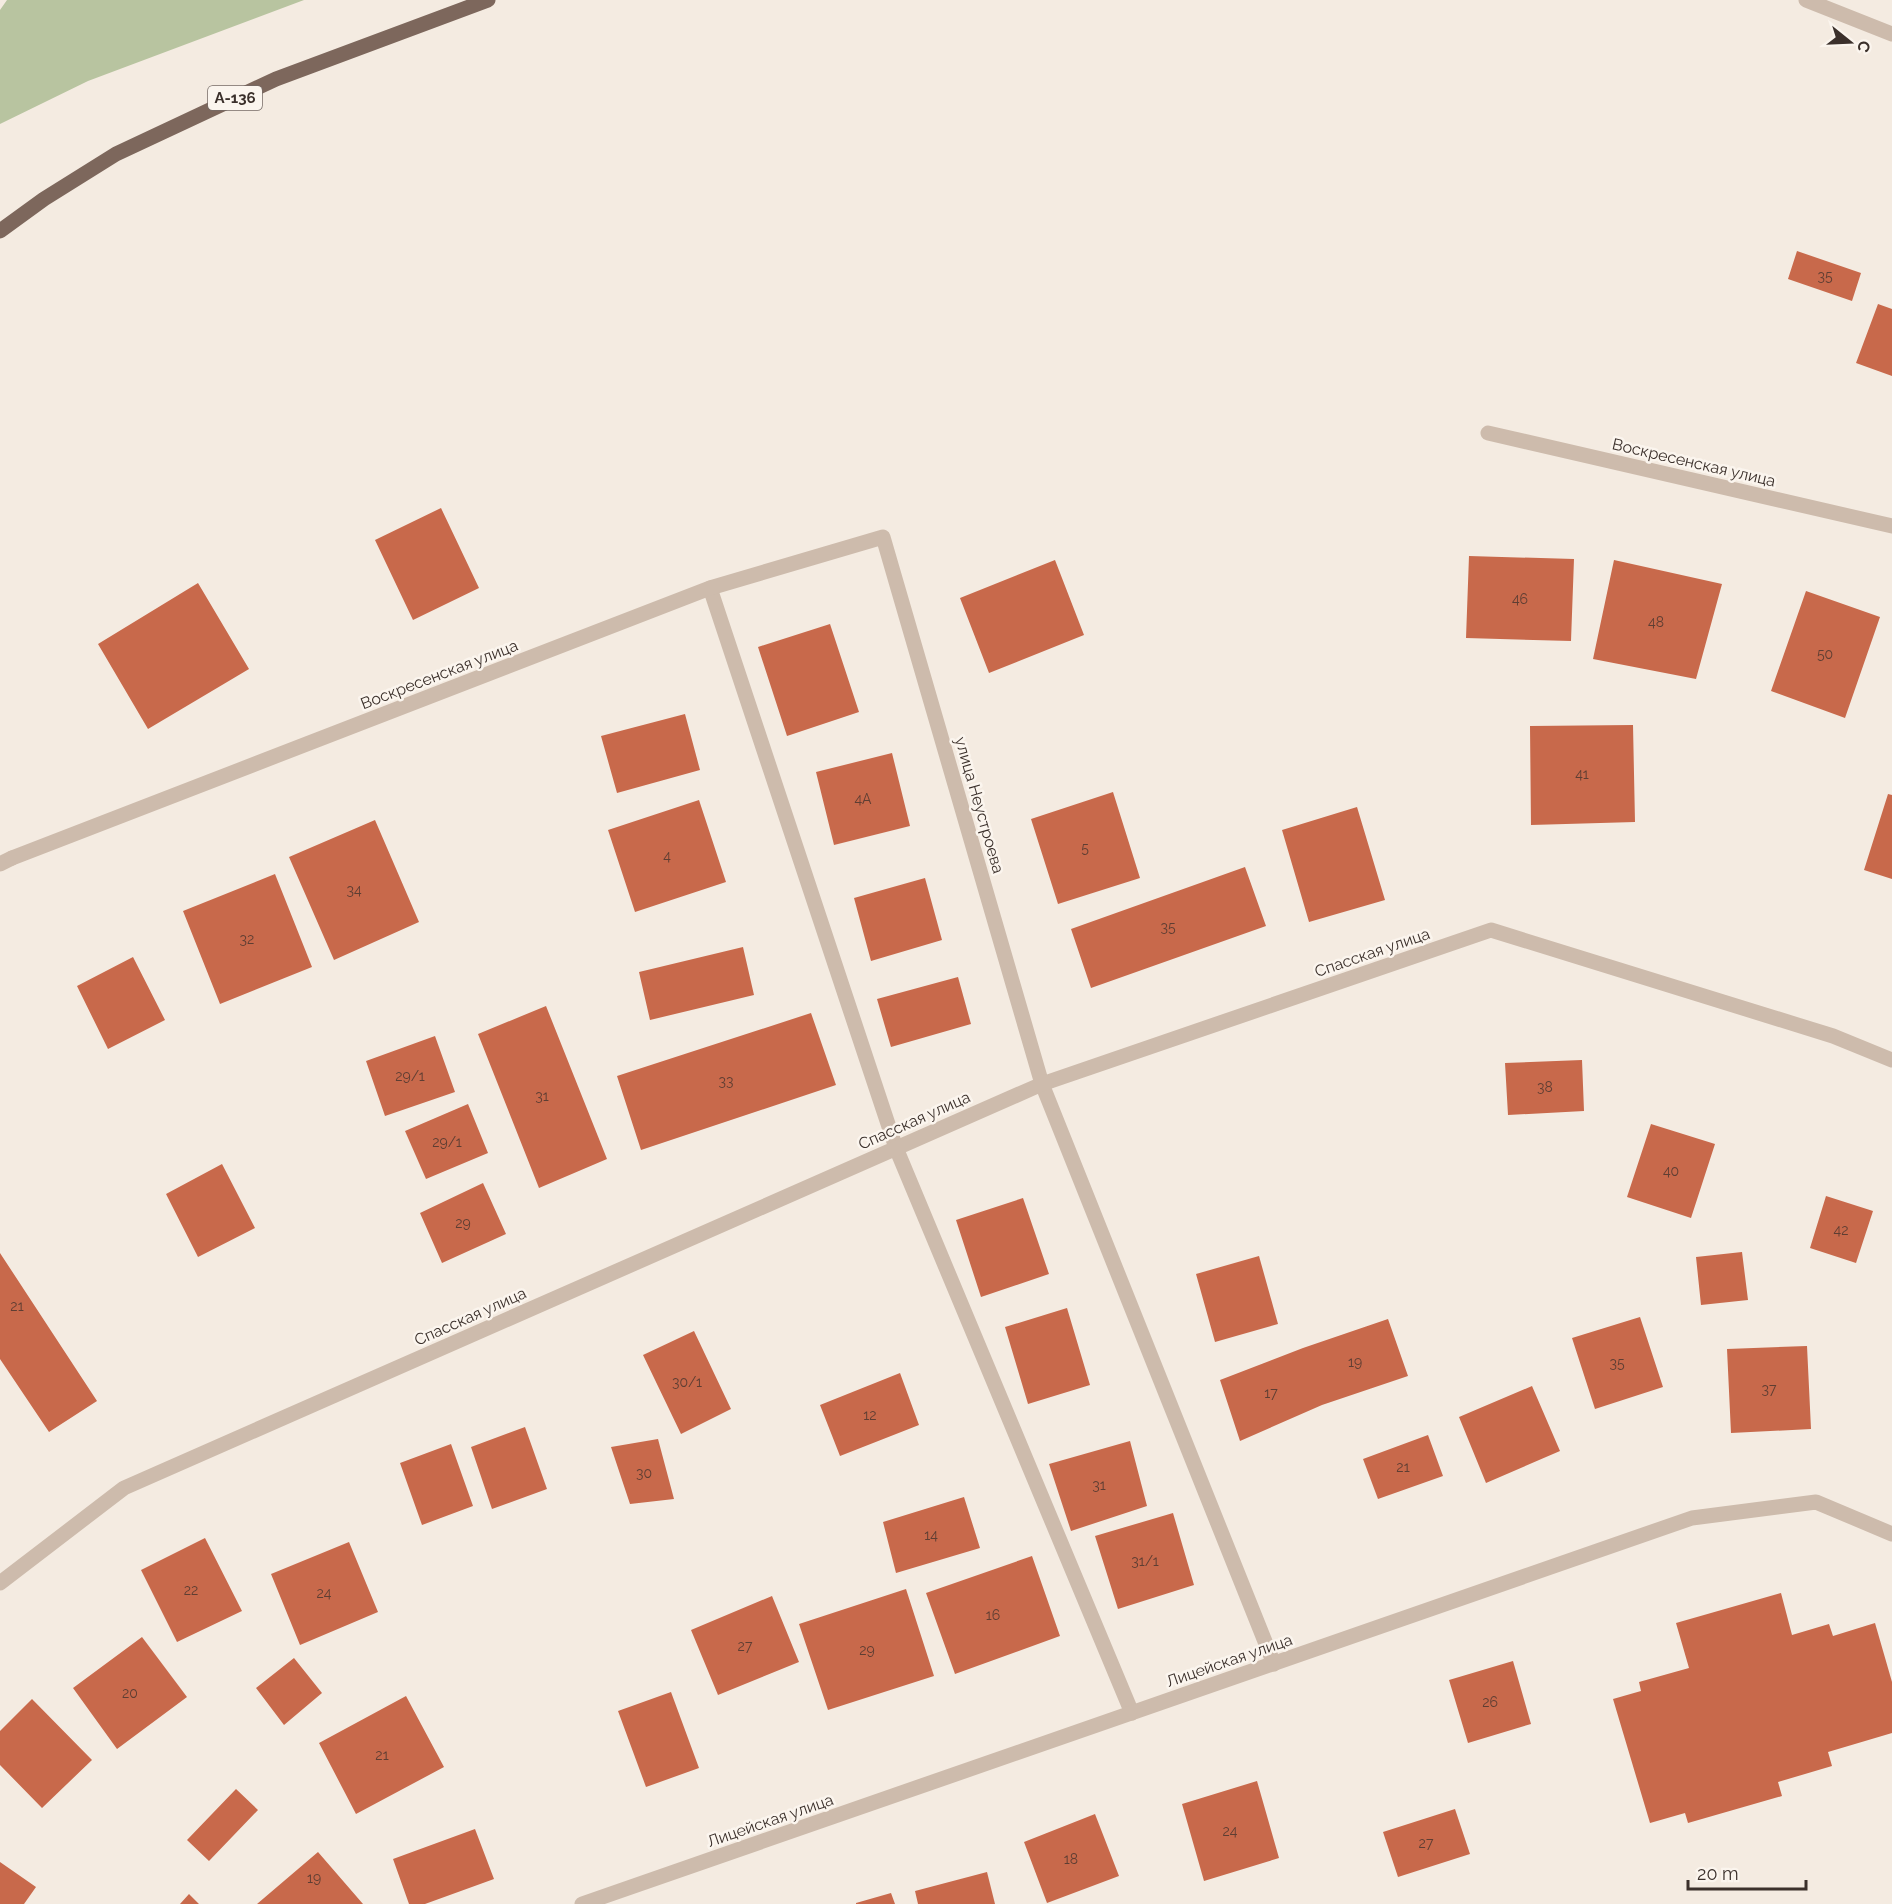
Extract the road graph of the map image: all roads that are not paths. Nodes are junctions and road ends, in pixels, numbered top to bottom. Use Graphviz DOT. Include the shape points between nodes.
graph roads {
  1 [pos="488,0"];
  2 [pos="1806,0"];
  3 [pos="1892,34"];
  4 [pos="0,231"];
  5 [pos="1488,433"];
  6 [pos="1892,526"];
  7 [pos="883,537"];
  8 [pos="710,588"];
  9 [pos="6,861"];
  10 [pos="1892,1060"];
  11 [pos="1041,1084"];
  12 [pos="896,1148"];
  13 [pos="1892,1534"];
  14 [pos="0,1583"];
  15 [pos="1274,1664"];
  16 [pos="1131,1713"];
  17 [pos="582,1904"];
  1 -- 4 [label="main road, А-136" via="276,79 126,149"];
  2 -- 3 [label="street"];
  5 -- 6 [label="street, Воскресенская улица"];
  7 -- 8 [label="street, Воскресенская улица"];
  7 -- 11 [label="street, улица Неустроева"];
  8 -- 9 [label="street, Воскресенская улица"];
  8 -- 12 [label="street"];
  10 -- 11 [label="street, Спасская улица" via="1833,1036 1491,930"];
  11 -- 12 [label="street, Спасская улица"];
  11 -- 15 [label="street, улица Неустроева"];
  12 -- 14 [label="street, Спасская улица" via="124,1488"];
  12 -- 16 [label="street"];
  13 -- 15 [label="street, Лицейская улица" via="1816,1502 1692,1518"];
  15 -- 16 [label="street, Лицейская улица"];
  16 -- 17 [label="street, Лицейская улица"];
}
